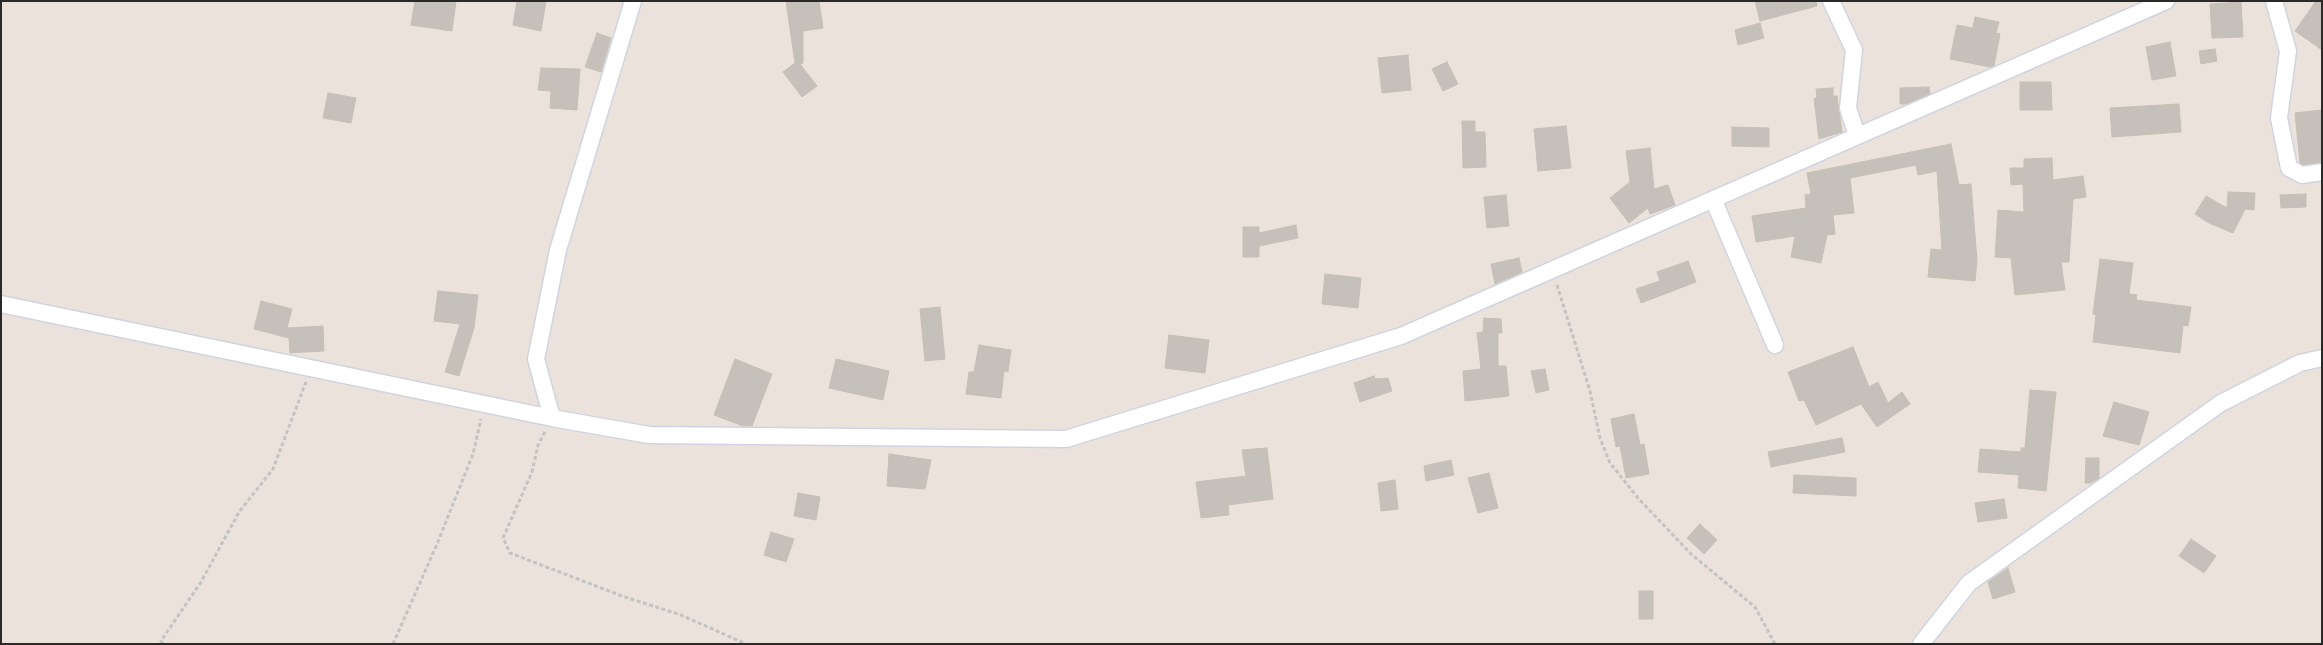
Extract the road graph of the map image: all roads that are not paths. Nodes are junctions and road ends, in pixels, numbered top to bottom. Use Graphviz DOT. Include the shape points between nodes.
graph roads {
  1 [pos="633,1"];
  2 [pos="1831,1"];
  3 [pos="2166,1"];
  4 [pos="2274,1"];
  5 [pos="1857,136"];
  6 [pos="2322,172"];
  7 [pos="1713,199"];
  8 [pos="1,304"];
  9 [pos="1775,345"];
  10 [pos="2322,358"];
  11 [pos="552,418"];
  12 [pos="1922,644"];
  1 -- 11 [label="street" via="558,250 536,359"];
  2 -- 5 [label="street" via="1854,50 1848,108"];
  3 -- 5 [label="street"];
  4 -- 6 [label="street" via="2288,51 2279,118 2289,168 2302,175"];
  5 -- 7 [label="street"];
  7 -- 9 [label="street"];
  7 -- 11 [label="street" via="1401,336 1066,439 649,435"];
  8 -- 11 [label="street"];
  10 -- 12 [label="street" via="2300,363 2221,403 1969,583"];
}
